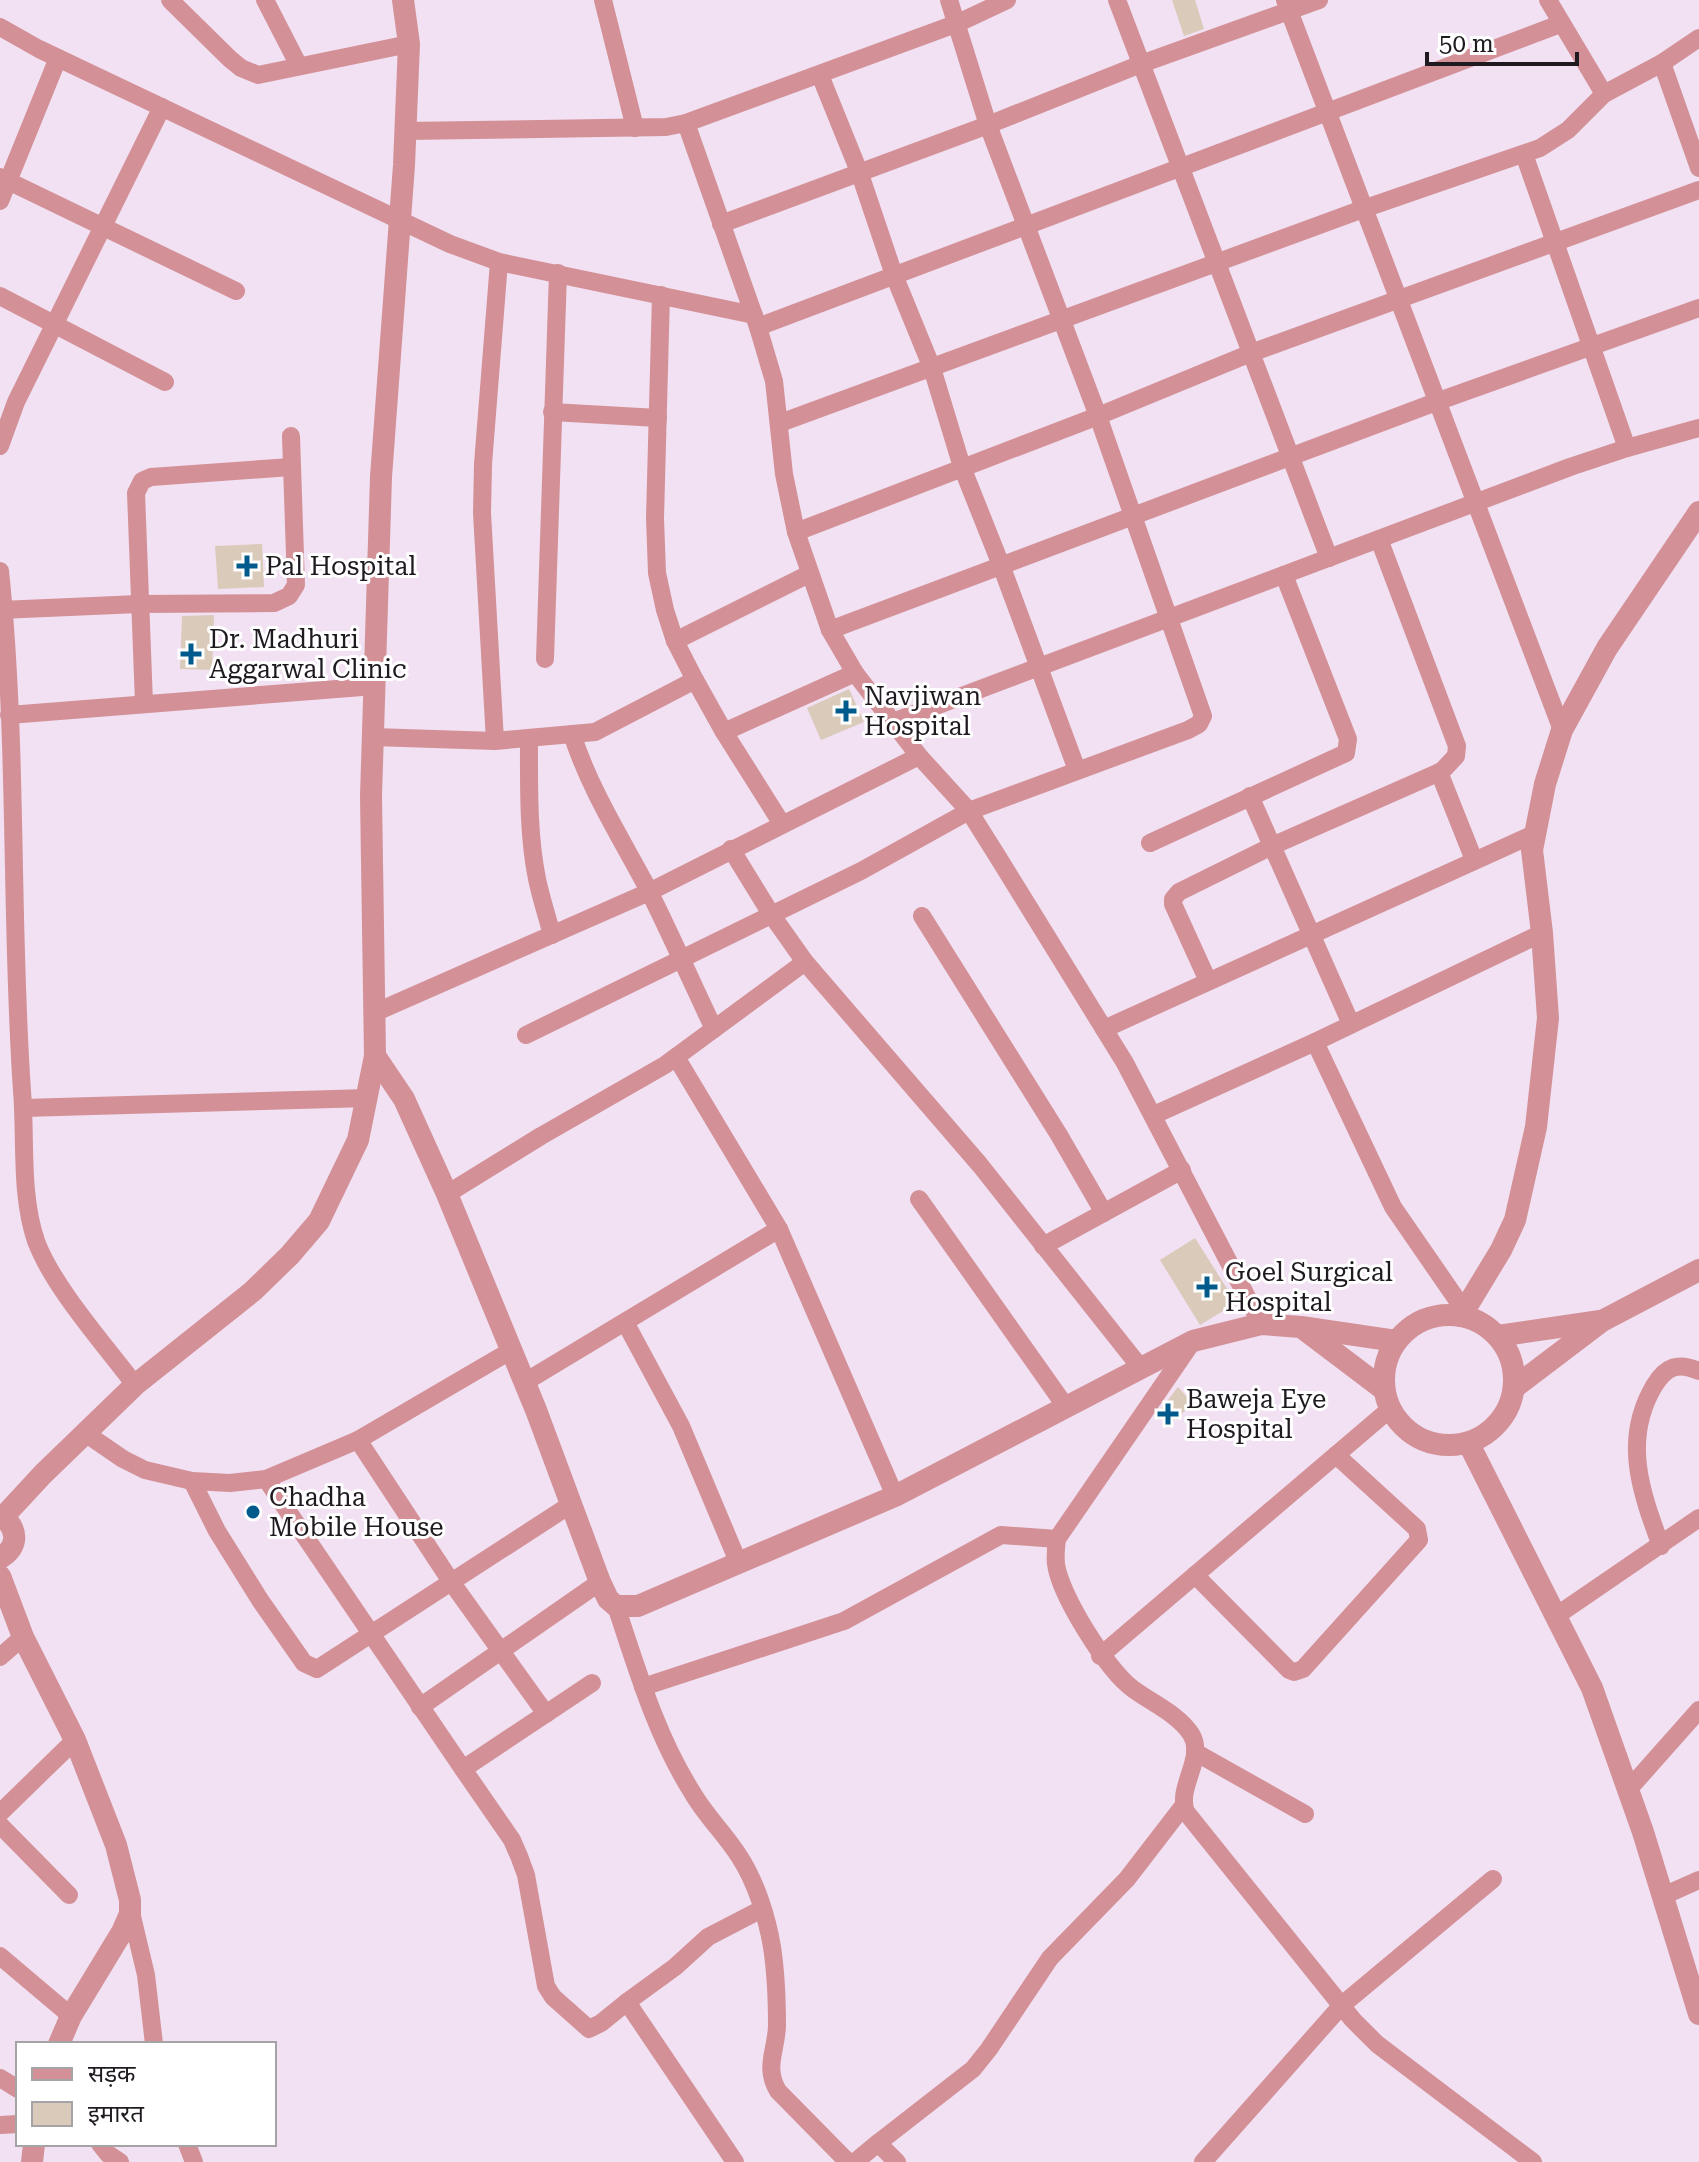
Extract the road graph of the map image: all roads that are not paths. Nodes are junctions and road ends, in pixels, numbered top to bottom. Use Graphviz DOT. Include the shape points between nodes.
graph roads {
  1 [pos="170,0"];
  2 [pos="265,0"];
  3 [pos="403,0"];
  4 [pos="603,0"];
  5 [pos="949,0"];
  6 [pos="1007,0"];
  7 [pos="1117,0"];
  8 [pos="1319,0"];
  9 [pos="1548,0"];
  10 [pos="1286,5"];
  11 [pos="958,23"];
  12 [pos="1560,24"];
  13 [pos="0,27"];
  14 [pos="1699,38"];
  15 [pos="409,44"];
  16 [pos="58,58"];
  17 [pos="1662,63"];
  18 [pos="1141,64"];
  19 [pos="299,66"];
  20 [pos="820,75"];
  21 [pos="1604,94"];
  22 [pos="162,107"];
  23 [pos="1328,114"];
  24 [pos="686,123"];
  25 [pos="988,125"];
  26 [pos="635,128"];
  27 [pos="405,131"];
  28 [pos="1524,154"];
  29 [pos="1181,167"];
  30 [pos="1699,168"];
  31 [pos="860,174"];
  32 [pos="5,180"];
  33 [pos="1699,190"];
  34 [pos="0,201"];
  35 [pos="1363,209"];
  36 [pos="400,220"];
  37 [pos="721,224"];
  38 [pos="1028,227"];
  39 [pos="103,228"];
  40 [pos="1553,243"];
  41 [pos="499,262"];
  42 [pos="1217,262"];
  43 [pos="558,273"];
  44 [pos="894,275"];
  45 [pos="236,291"];
  46 [pos="661,295"];
  47 [pos="0,296"];
  48 [pos="1397,299"];
  49 [pos="1699,308"];
  50 [pos="1060,320"];
  51 [pos="756,321"];
  52 [pos="54,325"];
  53 [pos="1591,347"];
  54 [pos="1251,353"];
  55 [pos="932,368"];
  56 [pos="165,382"];
  57 [pos="8,398"];
  58 [pos="1436,402"];
  59 [pos="552,412"];
  60 [pos="1098,416"];
  61 [pos="658,418"];
  62 [pos="780,423"];
  63 [pos="1699,428"];
  64 [pos="291,436"];
  65 [pos="0,446"];
  66 [pos="1627,448"];
  67 [pos="1291,457"];
  68 [pos="291,467"];
  69 [pos="962,467"];
  70 [pos="1474,504"];
  71 [pos="1699,512"];
  72 [pos="1132,518"];
  73 [pos="796,532"];
  74 [pos="1379,539"];
  75 [pos="1329,558"];
  76 [pos="1001,565"];
  77 [pos="0,571"];
  78 [pos="809,574"];
  79 [pos="1284,575"];
  80 [pos="139,604"];
  81 [pos="2,610"];
  82 [pos="1170,618"];
  83 [pos="830,630"];
  84 [pos="675,641"];
  85 [pos="545,659"];
  86 [pos="1039,667"];
  87 [pos="855,673"];
  88 [pos="695,680"];
  89 [pos="375,686"];
  90 [pos="144,703"];
  91 [pos="9,715"];
  92 [pos="893,722"];
  93 [pos="1562,730"];
  94 [pos="724,732"];
  95 [pos="572,734"];
  96 [pos="373,737"];
  97 [pos="529,740"];
  98 [pos="495,741"];
  99 [pos="919,756"];
  100 [pos="1077,770"];
  101 [pos="1439,772"];
  102 [pos="1250,796"];
  103 [pos="969,811"];
  104 [pos="782,824"];
  105 [pos="1534,834"];
  106 [pos="1150,843"];
  107 [pos="1272,846"];
  108 [pos="731,849"];
  109 [pos="1474,860"];
  110 [pos="649,892"];
  111 [pos="771,914"];
  112 [pos="922,916"];
  113 [pos="1542,933"];
  114 [pos="552,935"];
  115 [pos="1309,935"];
  116 [pos="680,958"];
  117 [pos="805,962"];
  118 [pos="1208,981"];
  119 [pos="8,1004"];
  120 [pos="374,1013"];
  121 [pos="1351,1024"];
  122 [pos="714,1029"];
  123 [pos="1104,1029"];
  124 [pos="526,1035"];
  125 [pos="1315,1042"];
  126 [pos="375,1056"];
  127 [pos="676,1057"];
  128 [pos="368,1098"];
  129 [pos="24,1108"];
  130 [pos="1154,1115"];
  131 [pos="1182,1170"];
  132 [pos="447,1194"];
  133 [pos="919,1199"];
  134 [pos="1104,1213"];
  135 [pos="779,1229"];
  136 [pos="1043,1246"];
  137 [pos="1699,1270"];
  138 [pos="1463,1313"];
  139 [pos="1602,1321"];
  140 [pos="625,1322"];
  141 [pos="1261,1324"];
  142 [pos="1301,1327"];
  143 [pos="1498,1336"];
  144 [pos="1193,1341"];
  145 [pos="1396,1341"];
  146 [pos="512,1350"];
  147 [pos="1140,1367"];
  148 [pos="1699,1371"];
  149 [pos="525,1382"];
  150 [pos="135,1385"];
  151 [pos="1515,1387"];
  152 [pos="1386,1399"];
  153 [pos="1066,1407"];
  154 [pos="85,1433"];
  155 [pos="358,1440"];
  156 [pos="1469,1444"];
  157 [pos="1336,1455"];
  158 [pos="266,1479"];
  159 [pos="192,1481"];
  160 [pos="895,1496"];
  161 [pos="570,1505"];
  162 [pos="2,1515"];
  163 [pos="1699,1518"];
  164 [pos="1057,1539"];
  165 [pos="1661,1546"];
  166 [pos="0,1558"];
  167 [pos="739,1564"];
  168 [pos="1195,1575"];
  169 [pos="0,1576"];
  170 [pos="600,1582"];
  171 [pos="452,1583"];
  172 [pos="616,1606"];
  173 [pos="1556,1616"];
  174 [pos="370,1635"];
  175 [pos="23,1637"];
  176 [pos="499,1651"];
  177 [pos="1100,1656"];
  178 [pos="0,1657"];
  179 [pos="592,1683"];
  180 [pos="643,1687"];
  181 [pos="420,1707"];
  182 [pos="1699,1710"];
  183 [pos="546,1714"];
  184 [pos="75,1740"];
  185 [pos="1195,1752"];
  186 [pos="463,1769"];
  187 [pos="1628,1790"];
  188 [pos="1184,1805"];
  189 [pos="0,1813"];
  190 [pos="1305,1814"];
  191 [pos="0,1825"];
  192 [pos="1493,1879"];
  193 [pos="1699,1880"];
  194 [pos="69,1895"];
  195 [pos="1663,1896"];
  196 [pos="130,1908"];
  197 [pos="762,1909"];
  198 [pos="0,1956"];
  199 [pos="627,2002"];
  200 [pos="1342,2005"];
  201 [pos="1699,2014"];
  202 [pos="71,2016"];
  203 [pos="60,2042"];
  204 [pos="154,2042"];
  205 [pos="878,2143"];
  206 [pos="102,2146"];
  207 [pos="120,2162"];
  208 [pos="735,2162"];
  209 [pos="848,2162"];
  210 [pos="855,2162"];
  211 [pos="897,2162"];
  212 [pos="1203,2162"];
  213 [pos="1533,2162"];
  1 -- 19 [label="street" via="249,72 258,75"];
  2 -- 19 [label="street"];
  3 -- 15 [label="street"];
  4 -- 26 [label="street"];
  5 -- 11 [label="street"];
  6 -- 11 [label="street"];
  7 -- 18 [label="street"];
  8 -- 10 [label="street"];
  9 -- 12 [label="street"];
  10 -- 18 [label="street"];
  10 -- 23 [label="street"];
  11 -- 20 [label="street"];
  11 -- 25 [label="street"];
  12 -- 21 [label="street"];
  12 -- 23 [label="street"];
  13 -- 16 [label="street"];
  14 -- 17 [label="street"];
  15 -- 19 [label="street"];
  15 -- 27 [label="street"];
  16 -- 22 [label="street"];
  16 -- 32 [label="street"];
  17 -- 21 [label="street"];
  17 -- 30 [label="street"];
  18 -- 25 [label="street"];
  18 -- 29 [label="street"];
  20 -- 24 [label="street"];
  20 -- 31 [label="street"];
  21 -- 28 [label="street" via="1556,139"];
  22 -- 36 [label="street"];
  22 -- 39 [label="street"];
  23 -- 29 [label="street"];
  23 -- 35 [label="street"];
  24 -- 26 [label="street"];
  24 -- 37 [label="street"];
  25 -- 31 [label="street"];
  25 -- 38 [label="street"];
  26 -- 27 [label="street"];
  27 -- 36 [label="street"];
  28 -- 35 [label="street"];
  28 -- 40 [label="street"];
  29 -- 38 [label="street"];
  29 -- 42 [label="street"];
  31 -- 37 [label="street"];
  31 -- 44 [label="street"];
  32 -- 34 [label="street"];
  32 -- 39 [label="street"];
  33 -- 40 [label="street"];
  35 -- 42 [label="street"];
  35 -- 48 [label="street"];
  36 -- 41 [label="street"];
  36 -- 89 [label="street" via="381,477"];
  37 -- 51 [label="street"];
  38 -- 44 [label="street"];
  38 -- 50 [label="street"];
  39 -- 45 [label="street"];
  39 -- 52 [label="street"];
  40 -- 48 [label="street"];
  40 -- 53 [label="street"];
  41 -- 43 [label="street"];
  41 -- 98 [label="street" via="482,513"];
  42 -- 50 [label="street"];
  42 -- 54 [label="street"];
  43 -- 46 [label="street"];
  43 -- 59 [label="street"];
  44 -- 51 [label="street"];
  44 -- 55 [label="street"];
  46 -- 51 [label="street"];
  46 -- 61 [label="street"];
  47 -- 52 [label="street"];
  48 -- 54 [label="street"];
  48 -- 58 [label="street"];
  49 -- 53 [label="street"];
  50 -- 55 [label="street"];
  50 -- 60 [label="street"];
  51 -- 62 [label="street"];
  52 -- 56 [label="street"];
  52 -- 57 [label="street"];
  53 -- 58 [label="street"];
  53 -- 66 [label="street"];
  54 -- 60 [label="street"];
  54 -- 67 [label="street"];
  55 -- 62 [label="street"];
  55 -- 69 [label="street"];
  57 -- 65 [label="street"];
  58 -- 67 [label="street"];
  58 -- 70 [label="street"];
  59 -- 61 [label="street"];
  59 -- 85 [label="street"];
  60 -- 69 [label="street"];
  60 -- 72 [label="street"];
  61 -- 84 [label="street" via="657,573"];
  62 -- 73 [label="street"];
  63 -- 66 [label="street"];
  64 -- 68 [label="street"];
  66 -- 70 [label="street"];
  67 -- 72 [label="street"];
  67 -- 75 [label="street"];
  68 -- 80 [label="street" via="142,481 136,493"];
  68 -- 80 [label="street" via="296,585 289,596 274,603"];
  69 -- 73 [label="street"];
  69 -- 76 [label="street"];
  70 -- 74 [label="street"];
  70 -- 93 [label="street"];
  71 -- 93 [label="street" via="1607,648"];
  72 -- 76 [label="street"];
  72 -- 82 [label="street"];
  73 -- 78 [label="street"];
  74 -- 75 [label="street"];
  74 -- 101 [label="street" via="1457,746 1453,763"];
  75 -- 79 [label="street"];
  76 -- 83 [label="street"];
  76 -- 86 [label="street"];
  77 -- 81 [label="street"];
  78 -- 83 [label="street"];
  78 -- 84 [label="street"];
  79 -- 82 [label="street"];
  79 -- 102 [label="street" via="1349,746 1342,757"];
  80 -- 81 [label="street"];
  80 -- 90 [label="street"];
  81 -- 91 [label="street"];
  82 -- 86 [label="street"];
  82 -- 100 [label="street" via="1202,720 1188,730"];
  83 -- 87 [label="street"];
  84 -- 88 [label="street"];
  86 -- 92 [label="street"];
  86 -- 100 [label="street"];
  87 -- 92 [label="street"];
  87 -- 94 [label="street"];
  88 -- 94 [label="street"];
  88 -- 95 [label="street" via="614,724"];
  89 -- 90 [label="street"];
  89 -- 96 [label="street"];
  90 -- 91 [label="street"];
  91 -- 119 [label="street"];
  92 -- 99 [label="street"];
  93 -- 105 [label="street"];
  94 -- 104 [label="street"];
  95 -- 97 [label="street"];
  95 -- 110 [label="street" via="598,799"];
  96 -- 98 [label="street"];
  96 -- 120 [label="street"];
  97 -- 98 [label="street"];
  97 -- 114 [label="street" via="532,843"];
  99 -- 103 [label="street"];
  99 -- 104 [label="street"];
  100 -- 103 [label="street"];
  101 -- 107 [label="street"];
  101 -- 109 [label="street"];
  102 -- 106 [label="street"];
  102 -- 107 [label="street"];
  103 -- 111 [label="street"];
  103 -- 123 [label="street"];
  104 -- 108 [label="street"];
  105 -- 109 [label="street"];
  105 -- 113 [label="street"];
  107 -- 115 [label="street"];
  107 -- 118 [label="street" via="1173,899"];
  108 -- 110 [label="street"];
  108 -- 111 [label="street"];
  109 -- 115 [label="street"];
  110 -- 114 [label="street"];
  110 -- 116 [label="street"];
  111 -- 116 [label="street"];
  111 -- 117 [label="street"];
  112 -- 134 [label="street"];
  113 -- 121 [label="street"];
  113 -- 138 [label="street" via="1548,1018 1522,1196 1501,1250"];
  114 -- 120 [label="street"];
  115 -- 118 [label="street"];
  115 -- 121 [label="street"];
  116 -- 122 [label="street"];
  116 -- 124 [label="street"];
  117 -- 122 [label="street"];
  117 -- 136 [label="street"];
  118 -- 123 [label="street"];
  119 -- 129 [label="street"];
  120 -- 126 [label="street"];
  121 -- 125 [label="street"];
  122 -- 127 [label="street"];
  123 -- 130 [label="street"];
  125 -- 130 [label="street"];
  125 -- 138 [label="street" via="1393,1207"];
  126 -- 128 [label="street"];
  126 -- 132 [label="street" via="404,1099"];
  127 -- 132 [label="street"];
  127 -- 135 [label="street"];
  128 -- 129 [label="street"];
  128 -- 150 [label="street" via="358,1140 319,1221 253,1291"];
  129 -- 150 [label="street" via="28,1205 37,1241 54,1276"];
  130 -- 131 [label="street"];
  131 -- 134 [label="street"];
  131 -- 141 [label="street"];
  132 -- 146 [label="street"];
  133 -- 153 [label="street"];
  134 -- 136 [label="street"];
  135 -- 140 [label="street"];
  135 -- 160 [label="street"];
  136 -- 147 [label="street"];
  137 -- 139 [label="street"];
  138 -- 143 [label="street"];
  138 -- 145 [label="street" via="1429,1317"];
  139 -- 143 [label="street"];
  139 -- 151 [label="street"];
  140 -- 149 [label="street"];
  140 -- 167 [label="street" via="687,1438"];
  141 -- 142 [label="street"];
  141 -- 144 [label="street"];
  142 -- 145 [label="street"];
  142 -- 152 [label="street"];
  143 -- 151 [label="street" via="1510,1354"];
  144 -- 147 [label="street"];
  144 -- 164 [label="street"];
  145 -- 152 [label="street" via="1385,1362"];
  146 -- 149 [label="street"];
  146 -- 155 [label="street"];
  147 -- 153 [label="street"];
  148 -- 165 [label="street" via="1674,1365 1660,1376 1638,1421 1637,1472"];
  149 -- 161 [label="street"];
  150 -- 154 [label="street"];
  151 -- 156 [label="street" via="1499,1424"];
  152 -- 156 [label="street" via="1403,1428 1426,1442"];
  152 -- 157 [label="street"];
  153 -- 160 [label="street"];
  154 -- 159 [label="street" via="145,1470"];
  154 -- 162 [label="street"];
  155 -- 158 [label="street"];
  155 -- 171 [label="street"];
  156 -- 173 [label="street"];
  157 -- 168 [label="street"];
  157 -- 168 [label="street" via="1417,1529 1419,1540 1303,1669 1289,1670"];
  158 -- 159 [label="street"];
  158 -- 174 [label="street"];
  159 -- 174 [label="street" via="217,1531 304,1663 317,1669"];
  160 -- 167 [label="street"];
  161 -- 170 [label="street"];
  161 -- 171 [label="street"];
  162 -- 166 [label="street" via="15,1532 15,1542"];
  163 -- 165 [label="street"];
  164 -- 177 [label="street" via="1056,1567"];
  164 -- 180 [label="street" via="1001,1535 844,1621"];
  165 -- 173 [label="street"];
  167 -- 172 [label="street" via="638,1606"];
  168 -- 177 [label="street"];
  169 -- 175 [label="street"];
  170 -- 172 [label="street"];
  170 -- 176 [label="street"];
  171 -- 174 [label="street"];
  171 -- 176 [label="street"];
  172 -- 180 [label="street"];
  173 -- 187 [label="street" via="1592,1688"];
  174 -- 181 [label="street"];
  175 -- 178 [label="street"];
  175 -- 184 [label="street"];
  176 -- 181 [label="street"];
  176 -- 183 [label="street"];
  177 -- 185 [label="street" via="1131,1688 1180,1722 1190,1733"];
  179 -- 183 [label="street"];
  180 -- 197 [label="street" via="692,1793 739,1855"];
  181 -- 186 [label="street"];
  182 -- 187 [label="street"];
  183 -- 186 [label="street"];
  184 -- 189 [label="street"];
  184 -- 196 [label="street" via="116,1845"];
  185 -- 188 [label="street"];
  185 -- 190 [label="street"];
  186 -- 199 [label="street" via="519,1856 550,1994 589,2029"];
  187 -- 195 [label="street"];
  188 -- 200 [label="street"];
  188 -- 205 [label="street" via="1127,1879 1050,1958 973,2069"];
  191 -- 194 [label="street"];
  192 -- 200 [label="street"];
  193 -- 195 [label="street"];
  195 -- 201 [label="street"];
  196 -- 202 [label="street" via="122,1932"];
  196 -- 204 [label="street" via="146,1975"];
  197 -- 199 [label="street" via="708,1937"];
  197 -- 209 [label="street" via="776,1998 773,2082"];
  198 -- 202 [label="street"];
  199 -- 208 [label="street"];
  200 -- 212 [label="street"];
  200 -- 213 [label="street" via="1377,2044"];
  202 -- 203 [label="street"];
  205 -- 210 [label="street"];
  205 -- 211 [label="street"];
  206 -- 207 [label="street"];
}
